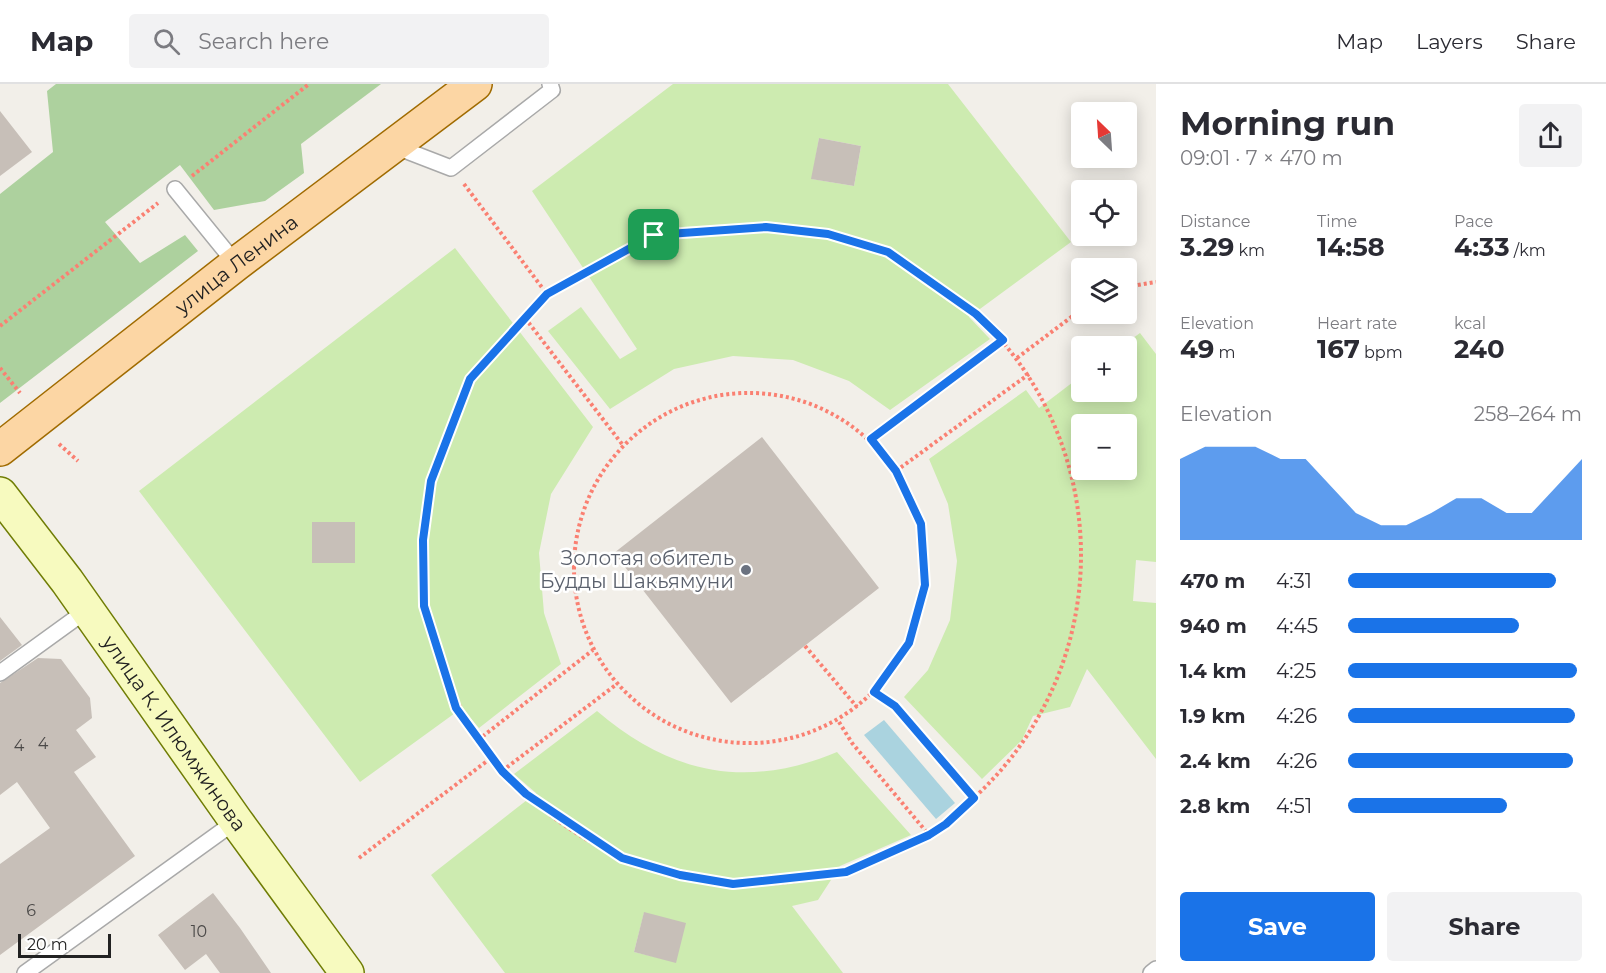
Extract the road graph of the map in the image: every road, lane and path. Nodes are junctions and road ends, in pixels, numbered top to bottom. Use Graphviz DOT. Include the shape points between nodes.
graph roads {
  1 [pos="475,84"];
  2 [pos="550,84"];
  3 [pos="394,146"];
  4 [pos="451,168"];
  5 [pos="175,189"];
  6 [pos="236,264"];
  7 [pos="1156,282"];
  8 [pos="1137,285"];
  9 [pos="547,294"];
  10 [pos="1071,317"];
  11 [pos="525,318"];
  12 [pos="1003,340"];
  13 [pos="1017,358"];
  14 [pos="0,368"];
  15 [pos="1029,374"];
  16 [pos="22,396"];
  17 [pos="871,439"];
  18 [pos="57,441"];
  19 [pos="622,444"];
  20 [pos="0,449"];
  21 [pos="78,460"];
  22 [pos="896,471"];
  23 [pos="0,494"];
  24 [pos="87,610"];
  25 [pos="805,646"];
  26 [pos="593,650"];
  27 [pos="0,673"];
  28 [pos="617,684"];
  29 [pos="874,692"];
  30 [pos="857,707"];
  31 [pos="839,722"];
  32 [pos="478,740"];
  33 [pos="491,758"];
  34 [pos="502,771"];
  35 [pos="974,798"];
  36 [pos="236,821"];
  37 [pos="929,835"];
  38 [pos="359,858"];
  39 [pos="1156,969"];
  40 [pos="25,973"];
  41 [pos="347,973"];
  42 [pos="1151,973"];
  1 -- 3 [label="main road, улица Ленина"];
  2 -- 4 [label="lane" via="552,90"];
  3 -- 4 [label="lane"];
  3 -- 6 [label="main road, улица Ленина"];
  4 -- 9 [label="path"];
  5 -- 6 [label="lane"];
  6 -- 20 [label="main road, улица Ленина"];
  7 -- 8 [label="path"];
  9 -- 11 [label="path"];
  9 -- 12 [label="path" via="654,235 766,227 828,234 888,252 976,314"];
  10 -- 13 [label="path"];
  11 -- 19 [label="path"];
  11 -- 32 [label="path" via="470,379 431,481 423,540 424,606 456,708"];
  12 -- 13 [label="path"];
  12 -- 17 [label="path"];
  13 -- 15 [label="path"];
  14 -- 16 [label="path"];
  15 -- 22 [label="path"];
  15 -- 35 [label="path" via="1047,404 1082,511 1076,626 1031,739"];
  17 -- 19 [label="path" via="828,410 781,394 731,392 683,405"];
  17 -- 22 [label="path"];
  18 -- 21 [label="path"];
  19 -- 26 [label="path" via="583,510 573,558 578,608"];
  22 -- 29 [label="path" via="921,524 925,585 909,643"];
  23 -- 24 [label="main road, улица К. Илюмжинова"];
  24 -- 27 [label="lane"];
  24 -- 36 [label="main road, улица К. Илюмжинова"];
  25 -- 30 [label="path"];
  26 -- 28 [label="path"];
  26 -- 32 [label="path"];
  28 -- 31 [label="path" via="663,721 719,741 779,741"];
  28 -- 34 [label="path"];
  29 -- 30 [label="path"];
  29 -- 35 [label="path" via="895,706"];
  30 -- 31 [label="path"];
  31 -- 37 [label="path"];
  32 -- 33 [label="path"];
  33 -- 34 [label="path"];
  33 -- 38 [label="path"];
  34 -- 37 [label="path" via="526,794 622,858 680,875 733,884 846,872"];
  35 -- 37 [label="path"];
  36 -- 40 [label="lane"];
  36 -- 41 [label="main road, улица К. Илюмжинова"];
  39 -- 42 [label="lane"];
}
